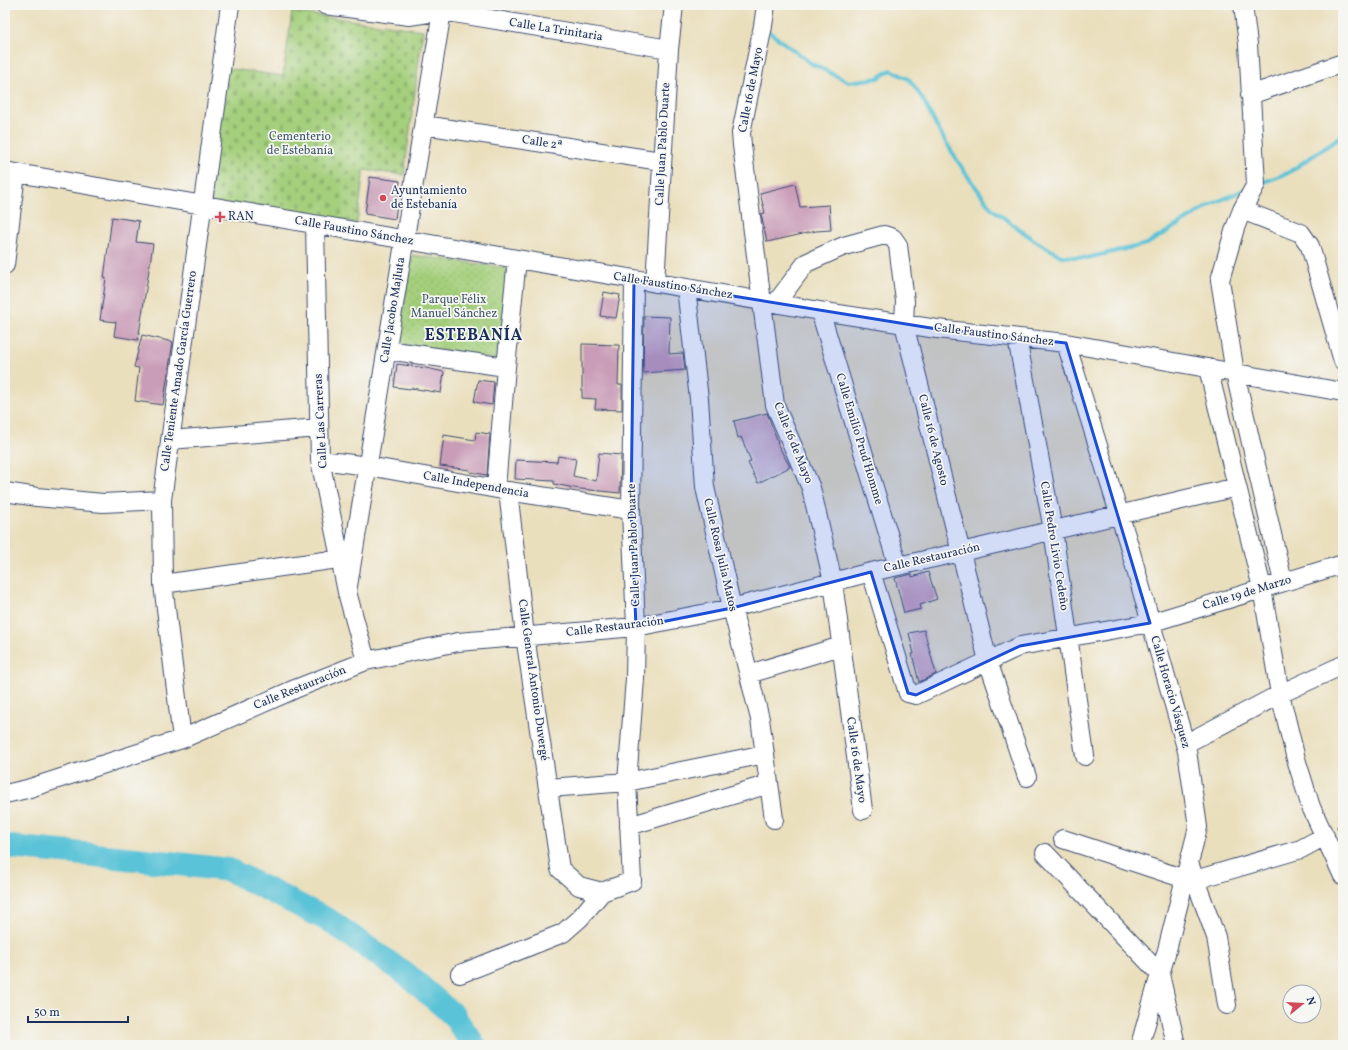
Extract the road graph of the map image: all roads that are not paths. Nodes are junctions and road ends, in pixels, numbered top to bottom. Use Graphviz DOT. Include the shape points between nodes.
graph roads {
  1 [pos="230,5"];
  2 [pos="325,5"];
  3 [pos="674,5"];
  4 [pos="766,5"];
  5 [pos="1243,5"];
  6 [pos="442,8"];
  7 [pos="669,49"];
  8 [pos="1343,63"];
  9 [pos="1250,95"];
  10 [pos="424,125"];
  11 [pos="661,160"];
  12 [pos="10,172"];
  13 [pos="202,205"];
  14 [pos="1242,210"];
  15 [pos="315,225"];
  16 [pos="405,240"];
  17 [pos="517,260"];
  18 [pos="5,265"];
  19 [pos="634,280"];
  20 [pos="655,283"];
  21 [pos="686,288"];
  22 [pos="769,302"];
  23 [pos="820,311"];
  24 [pos="1337,314"];
  25 [pos="904,324"];
  26 [pos="1017,338"];
  27 [pos="1066,343"];
  28 [pos="387,350"];
  29 [pos="1343,361"];
  30 [pos="506,367"];
  31 [pos="1208,368"];
  32 [pos="1235,373"];
  33 [pos="1343,392"];
  34 [pos="319,428"];
  35 [pos="170,440"];
  36 [pos="320,460"];
  37 [pos="368,466"];
  38 [pos="1237,487"];
  39 [pos="502,489"];
  40 [pos="5,492"];
  41 [pos="162,500"];
  42 [pos="631,510"];
  43 [pos="1119,514"];
  44 [pos="1053,530"];
  45 [pos="961,552"];
  46 [pos="346,558"];
  47 [pos="1343,564"];
  48 [pos="898,566"];
  49 [pos="871,572"];
  50 [pos="834,582"];
  51 [pos="1283,582"];
  52 [pos="163,584"];
  53 [pos="1262,588"];
  54 [pos="732,608"];
  55 [pos="1150,622"];
  56 [pos="636,627"];
  57 [pos="526,636"];
  58 [pos="1069,638"];
  59 [pos="841,646"];
  60 [pos="988,660"];
  61 [pos="366,661"];
  62 [pos="1343,665"];
  63 [pos="749,674"];
  64 [pos="1280,694"];
  65 [pos="182,739"];
  66 [pos="1184,744"];
  67 [pos="765,754"];
  68 [pos="1085,756"];
  69 [pos="1027,777"];
  70 [pos="627,782"];
  71 [pos="769,784"];
  72 [pos="549,788"];
  73 [pos="5,794"];
  74 [pos="863,810"];
  75 [pos="774,819"];
  76 [pos="629,826"];
  77 [pos="1325,836"];
  78 [pos="1063,840"];
  79 [pos="1045,853"];
  80 [pos="1190,874"];
  81 [pos="1343,876"];
  82 [pos="602,892"];
  83 [pos="460,974"];
  84 [pos="1160,974"];
  85 [pos="1227,1005"];
  86 [pos="1140,1045"];
  87 [pos="1176,1045"];
  1 -- 13 [label="street, Calle Teniente Amado García Guerrero"];
  2 -- 6 [label="street, Calle La Trinitaria" via="409,16"];
  3 -- 7 [label="street, Calle Juan Pablo Duarte"];
  4 -- 22 [label="street, Calle 16 de Mayo" via="741,133"];
  5 -- 9 [label="street"];
  6 -- 7 [label="street, Calle La Trinitaria"];
  6 -- 10 [label="street, Calle Jacobo Majluta"];
  7 -- 11 [label="street, Calle Juan Pablo Duarte"];
  8 -- 9 [label="street"];
  9 -- 14 [label="street" via="1256,184"];
  10 -- 11 [label="street, Calle 2ª"];
  10 -- 16 [label="street, Calle Jacobo Majluta"];
  11 -- 20 [label="street, Calle Juan Pablo Duarte"];
  12 -- 13 [label="street, Calle Faustino Sánchez"];
  12 -- 18 [label="street"];
  13 -- 15 [label="street, Calle Faustino Sánchez"];
  13 -- 35 [label="street, Calle Teniente Amado García Guerrero"];
  14 -- 24 [label="street" via="1301,233 1310,246"];
  14 -- 32 [label="street" via="1220,280"];
  15 -- 16 [label="street, Calle Faustino Sánchez"];
  15 -- 34 [label="street, Calle Las Carreras"];
  16 -- 17 [label="street, Calle Faustino Sánchez"];
  16 -- 28 [label="street, Calle Jacobo Majluta"];
  17 -- 19 [label="street, Calle Faustino Sánchez"];
  17 -- 30 [label="street, Calle General Antonio Duvergé"];
  19 -- 20 [label="street, Calle Faustino Sánchez"];
  19 -- 42 [label="street, Calle Juan Pablo Duarte"];
  20 -- 21 [label="street, Calle Faustino Sánchez"];
  21 -- 22 [label="street, Calle Faustino Sánchez"];
  21 -- 54 [label="street, Calle Rosa Julia Matos" via="699,398 704,487"];
  22 -- 23 [label="street, Calle Faustino Sánchez"];
  22 -- 25 [label="street, Calle 16 de Agosto" via="806,263 844,246 884,235 893,238 898,245 905,301"];
  22 -- 50 [label="street, Calle 16 de Mayo" via="775,405 811,488"];
  23 -- 25 [label="street, Calle Faustino Sánchez"];
  23 -- 48 [label="street, Calle Emilio Prud'Homme"];
  24 -- 29 [label="street"];
  25 -- 26 [label="street, Calle Faustino Sánchez"];
  25 -- 45 [label="street, Calle 16 de Agosto"];
  26 -- 27 [label="street, Calle Faustino Sánchez"];
  26 -- 44 [label="street, Calle Pedro Livio Cedeño"];
  27 -- 31 [label="street, Calle Faustino Sánchez"];
  27 -- 43 [label="street, Calle Horacio Vásquez"];
  28 -- 30 [label="street"];
  28 -- 37 [label="street, Calle Jacobo Majluta"];
  30 -- 39 [label="street, Calle General Antonio Duvergé"];
  31 -- 32 [label="street, Calle Faustino Sánchez"];
  31 -- 38 [label="street"];
  32 -- 33 [label="street, Calle Faustino Sánchez"];
  32 -- 51 [label="street"];
  34 -- 35 [label="street"];
  34 -- 36 [label="street, Calle Las Carreras"];
  35 -- 41 [label="street, Calle Teniente Amado García Guerrero"];
  36 -- 37 [label="street, Calle Independencia"];
  36 -- 46 [label="street, Calle Las Carreras"];
  37 -- 39 [label="street, Calle Independencia"];
  37 -- 46 [label="street, Calle Jacobo Majluta"];
  38 -- 43 [label="street, Calle Restauración"];
  38 -- 53 [label="street"];
  39 -- 42 [label="street, Calle Independencia"];
  39 -- 57 [label="street, Calle General Antonio Duvergé"];
  40 -- 41 [label="street" via="103,503"];
  41 -- 52 [label="street, Calle Teniente Amado García Guerrero"];
  42 -- 56 [label="street, Calle Juan Pablo Duarte"];
  43 -- 44 [label="street, Calle Restauración"];
  43 -- 55 [label="street, Calle Horacio Vásquez"];
  44 -- 45 [label="street, Calle Restauración"];
  44 -- 58 [label="street, Calle Pedro Livio Cedeño"];
  45 -- 48 [label="street, Calle Restauración"];
  45 -- 60 [label="street, Calle 16 de Agosto"];
  46 -- 52 [label="street"];
  46 -- 61 [label="street, Calle Jacobo Majluta" via="347,592"];
  47 -- 51 [label="street, Calle 19 de Marzo"];
  48 -- 49 [label="street, Calle Restauración"];
  49 -- 50 [label="street, Calle Restauración"];
  49 -- 60 [label="street, Calle 19 de Marzo" via="908,693 916,695"];
  50 -- 54 [label="street, Calle Restauración"];
  50 -- 59 [label="street, Calle 16 de Mayo"];
  51 -- 53 [label="street, Calle 19 de Marzo"];
  52 -- 65 [label="street, Calle Teniente Amado García Guerrero"];
  53 -- 55 [label="street, Calle 19 de Marzo"];
  53 -- 64 [label="street"];
  54 -- 56 [label="street, Calle Restauración"];
  54 -- 63 [label="street, Calle Rosa Julia Matos"];
  55 -- 58 [label="street, Calle 19 de Marzo"];
  55 -- 66 [label="street, Calle Horacio Vásquez"];
  56 -- 57 [label="street, Calle Restauración"];
  56 -- 70 [label="street, Calle Juan Pablo Duarte" via="635,679"];
  57 -- 61 [label="street, Calle Restauración" via="458,642"];
  57 -- 72 [label="street, Calle General Antonio Duvergé"];
  58 -- 60 [label="street, Calle 19 de Marzo" via="1020,646"];
  58 -- 68 [label="street, Calle Pedro Livio Cedeño"];
  59 -- 63 [label="street"];
  59 -- 74 [label="street, Calle 16 de Mayo"];
  60 -- 69 [label="street, Calle 16 de Agosto"];
  61 -- 65 [label="street, Calle Restauración"];
  62 -- 64 [label="street"];
  63 -- 67 [label="street, Calle Rosa Julia Matos"];
  64 -- 66 [label="street"];
  64 -- 77 [label="street" via="1311,807"];
  65 -- 73 [label="street, Calle Restauración"];
  66 -- 80 [label="street, Calle Horacio Vásquez" via="1198,828"];
  67 -- 70 [label="street"];
  67 -- 71 [label="street, Calle Rosa Julia Matos"];
  70 -- 72 [label="street"];
  70 -- 76 [label="street, Calle Juan Pablo Duarte"];
  71 -- 75 [label="street, Calle Rosa Julia Matos"];
  71 -- 76 [label="street"];
  72 -- 82 [label="street, Calle General Antonio Duvergé" via="560,869 579,886"];
  76 -- 82 [label="street, Calle Juan Pablo Duarte" via="632,881"];
  77 -- 80 [label="street" via="1301,849"];
  77 -- 81 [label="street"];
  78 -- 80 [label="street"];
  79 -- 84 [label="street"];
  80 -- 84 [label="street, Calle Horacio Vásquez"];
  80 -- 85 [label="street" via="1216,937"];
  82 -- 83 [label="street" via="563,933"];
  84 -- 86 [label="street, Calle Horacio Vásquez"];
  84 -- 87 [label="street"];
}
